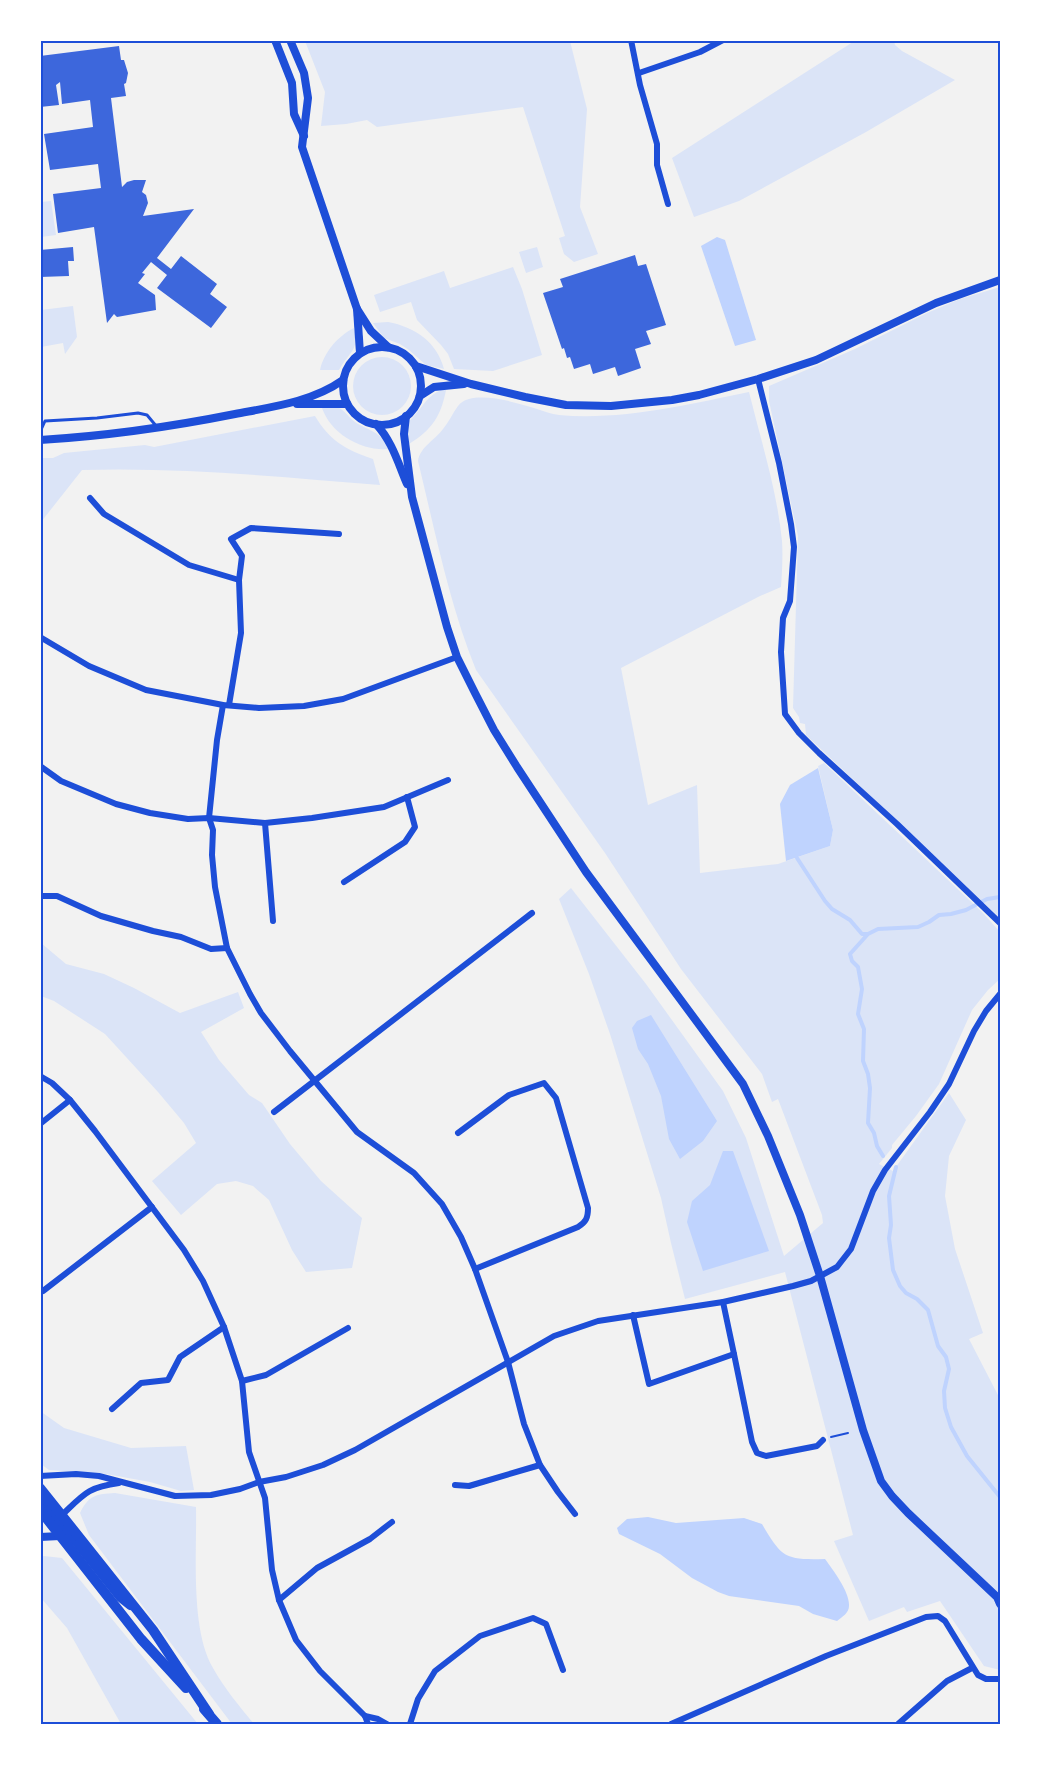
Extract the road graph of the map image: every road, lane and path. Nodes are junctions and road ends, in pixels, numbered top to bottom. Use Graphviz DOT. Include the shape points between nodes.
graph roads {
  1 [pos="274,40"];
  2 [pos="290,40"];
  3 [pos="631,40"];
  4 [pos="723,40"];
  5 [pos="639,73"];
  6 [pos="304,136"];
  7 [pos="668,204"];
  8 [pos="1000,280"];
  9 [pos="357,309"];
  10 [pos="388,347"];
  11 [pos="360,353"];
  12 [pos="416,366"];
  13 [pos="758,379"];
  14 [pos="343,380"];
  15 [pos="471,384"];
  16 [pos="420,396"];
  17 [pos="290,404"];
  18 [pos="347,404"];
  19 [pos="406,416"];
  20 [pos="376,424"];
  21 [pos="158,428"];
  22 [pos="40,432"];
  23 [pos="40,440"];
  24 [pos="412,497"];
  25 [pos="90,498"];
  26 [pos="339,534"];
  27 [pos="239,580"];
  28 [pos="40,637"];
  29 [pos="457,657"];
  30 [pos="226,705"];
  31 [pos="40,766"];
  32 [pos="448,780"];
  33 [pos="407,797"];
  34 [pos="209,818"];
  35 [pos="265,823"];
  36 [pos="344,882"];
  37 [pos="40,896"];
  38 [pos="532,913"];
  39 [pos="273,921"];
  40 [pos="1000,923"];
  41 [pos="226,948"];
  42 [pos="1000,994"];
  43 [pos="40,1076"];
  44 [pos="314,1081"];
  45 [pos="70,1100"];
  46 [pos="274,1112"];
  47 [pos="40,1124"];
  48 [pos="458,1133"];
  49 [pos="152,1207"];
  50 [pos="475,1269"];
  51 [pos="820,1276"];
  52 [pos="43,1291"];
  53 [pos="723,1302"];
  54 [pos="633,1315"];
  55 [pos="224,1327"];
  56 [pos="348,1328"];
  57 [pos="734,1354"];
  58 [pos="508,1362"];
  59 [pos="242,1381"];
  60 [pos="112,1409"];
  61 [pos="848,1432"];
  62 [pos="823,1440"];
  63 [pos="540,1465"];
  64 [pos="40,1476"];
  65 [pos="259,1482"];
  66 [pos="123,1483"];
  67 [pos="455,1485"];
  68 [pos="40,1488"];
  69 [pos="40,1500"];
  70 [pos="40,1509"];
  71 [pos="575,1514"];
  72 [pos="62,1515"];
  73 [pos="392,1522"];
  74 [pos="60,1536"];
  75 [pos="40,1537"];
  76 [pos="279,1600"];
  77 [pos="999,1600"];
  78 [pos="139,1614"];
  79 [pos="972,1668"];
  80 [pos="563,1670"];
  81 [pos="1000,1679"];
  82 [pos="209,1714"];
  83 [pos="365,1716"];
  84 [pos="217,1725"];
  85 [pos="368,1725"];
  86 [pos="387,1725"];
  87 [pos="410,1725"];
  88 [pos="671,1725"];
  89 [pos="898,1725"];
  1 -- 6 [label="street" via="292,83 294,114"];
  2 -- 6 [label="street" via="308,98"];
  3 -- 5 [label="street"];
  4 -- 5 [label="street"];
  5 -- 7 [label="street"];
  6 -- 9 [label="street" via="302,147"];
  8 -- 13 [label="street" via="936,303 816,360"];
  9 -- 10 [label="street" via="371,331"];
  9 -- 11 [label="street"];
  10 -- 11 [label="street"];
  10 -- 12 [label="street" via="404,353"];
  11 -- 14 [label="street" via="348,365"];
  12 -- 15 [label="street"];
  12 -- 16 [label="street"];
  13 -- 15 [label="street" via="690,396 611,406 566,405"];
  13 -- 40 [label="street" via="794,547 781,652 785,714 819,753"];
  14 -- 17 [label="street" via="326,391"];
  14 -- 18 [label="street"];
  15 -- 16 [label="street" via="442,385"];
  16 -- 19 [label="street"];
  17 -- 18 [label="street"];
  17 -- 21 [label="street"];
  18 -- 20 [label="street" via="362,419"];
  19 -- 20 [label="street" via="392,423"];
  19 -- 24 [label="street" via="404,434"];
  20 -- 24 [label="street" via="391,444"];
  21 -- 22 [label="lane" via="147,415 138,413 45,421"];
  21 -- 23 [label="street"];
  24 -- 29 [label="street"];
  25 -- 27 [label="street" via="104,514 189,565"];
  26 -- 27 [label="street" via="250,528 231,539 243,556"];
  27 -- 30 [label="street" via="241,633"];
  28 -- 30 [label="street" via="89,666 146,690"];
  29 -- 30 [label="street" via="343,699 304,706"];
  29 -- 51 [label="street" via="494,730 541,804 742,1084 772,1146"];
  30 -- 34 [label="street" via="217,740"];
  31 -- 34 [label="street" via="61,781 116,804 188,819"];
  32 -- 33 [label="street"];
  33 -- 35 [label="street" via="384,807"];
  33 -- 36 [label="street" via="415,828 405,842"];
  34 -- 35 [label="street"];
  34 -- 41 [label="street"];
  35 -- 39 [label="street"];
  37 -- 41 [label="street" via="57,896 101,916 211,949"];
  38 -- 44 [label="street"];
  41 -- 44 [label="street" via="261,1013"];
  42 -- 51 [label="street" via="974,1031 949,1084 885,1170 844,1260"];
  43 -- 45 [label="street"];
  44 -- 46 [label="street"];
  44 -- 50 [label="street" via="357,1132 414,1173 442,1204"];
  45 -- 47 [label="street"];
  45 -- 49 [label="street"];
  48 -- 50 [label="street" via="508,1095 544,1083 556,1098 588,1208 588,1216 578,1227"];
  49 -- 52 [label="street"];
  49 -- 55 [label="street" via="203,1281"];
  50 -- 58 [label="street"];
  51 -- 53 [label="street"];
  51 -- 77 [label="street" via="881,1481 908,1513"];
  53 -- 54 [label="street"];
  53 -- 57 [label="street"];
  54 -- 57 [label="street" via="649,1384"];
  54 -- 58 [label="street" via="554,1336"];
  55 -- 59 [label="street"];
  55 -- 60 [label="street" via="180,1357 168,1380 141,1383"];
  56 -- 59 [label="street" via="266,1375"];
  57 -- 62 [label="street" via="757,1453 766,1456 817,1446"];
  58 -- 63 [label="street" via="524,1424"];
  58 -- 65 [label="street" via="355,1450 323,1465"];
  59 -- 65 [label="street" via="249,1452"];
  61 -- 62 [label="path"];
  63 -- 67 [label="street" via="469,1486"];
  63 -- 71 [label="street"];
  64 -- 66 [label="street" via="76,1474"];
  65 -- 66 [label="street" via="211,1495 175,1496"];
  65 -- 76 [label="street" via="265,1498"];
  66 -- 72 [label="street" via="86,1492"];
  68 -- 72 [label="main road"];
  69 -- 72 [label="street"];
  70 -- 74 [label="main road"];
  70 -- 78 [label="street" via="58,1520 120,1598"];
  72 -- 78 [label="main road"];
  73 -- 76 [label="street" via="317,1568"];
  74 -- 75 [label="street"];
  74 -- 82 [label="main road" via="141,1639"];
  76 -- 83 [label="street" via="296,1640 320,1671"];
  78 -- 82 [label="main road"];
  79 -- 81 [label="street" via="986,1679"];
  79 -- 88 [label="street" via="945,1621 938,1616 926,1617 826,1656"];
  79 -- 89 [label="street" via="947,1681"];
  80 -- 87 [label="street" via="546,1624 533,1618 480,1636 435,1671 418,1699"];
  82 -- 84 [label="main road"];
  83 -- 85 [label="street"];
  83 -- 86 [label="street"];
}
